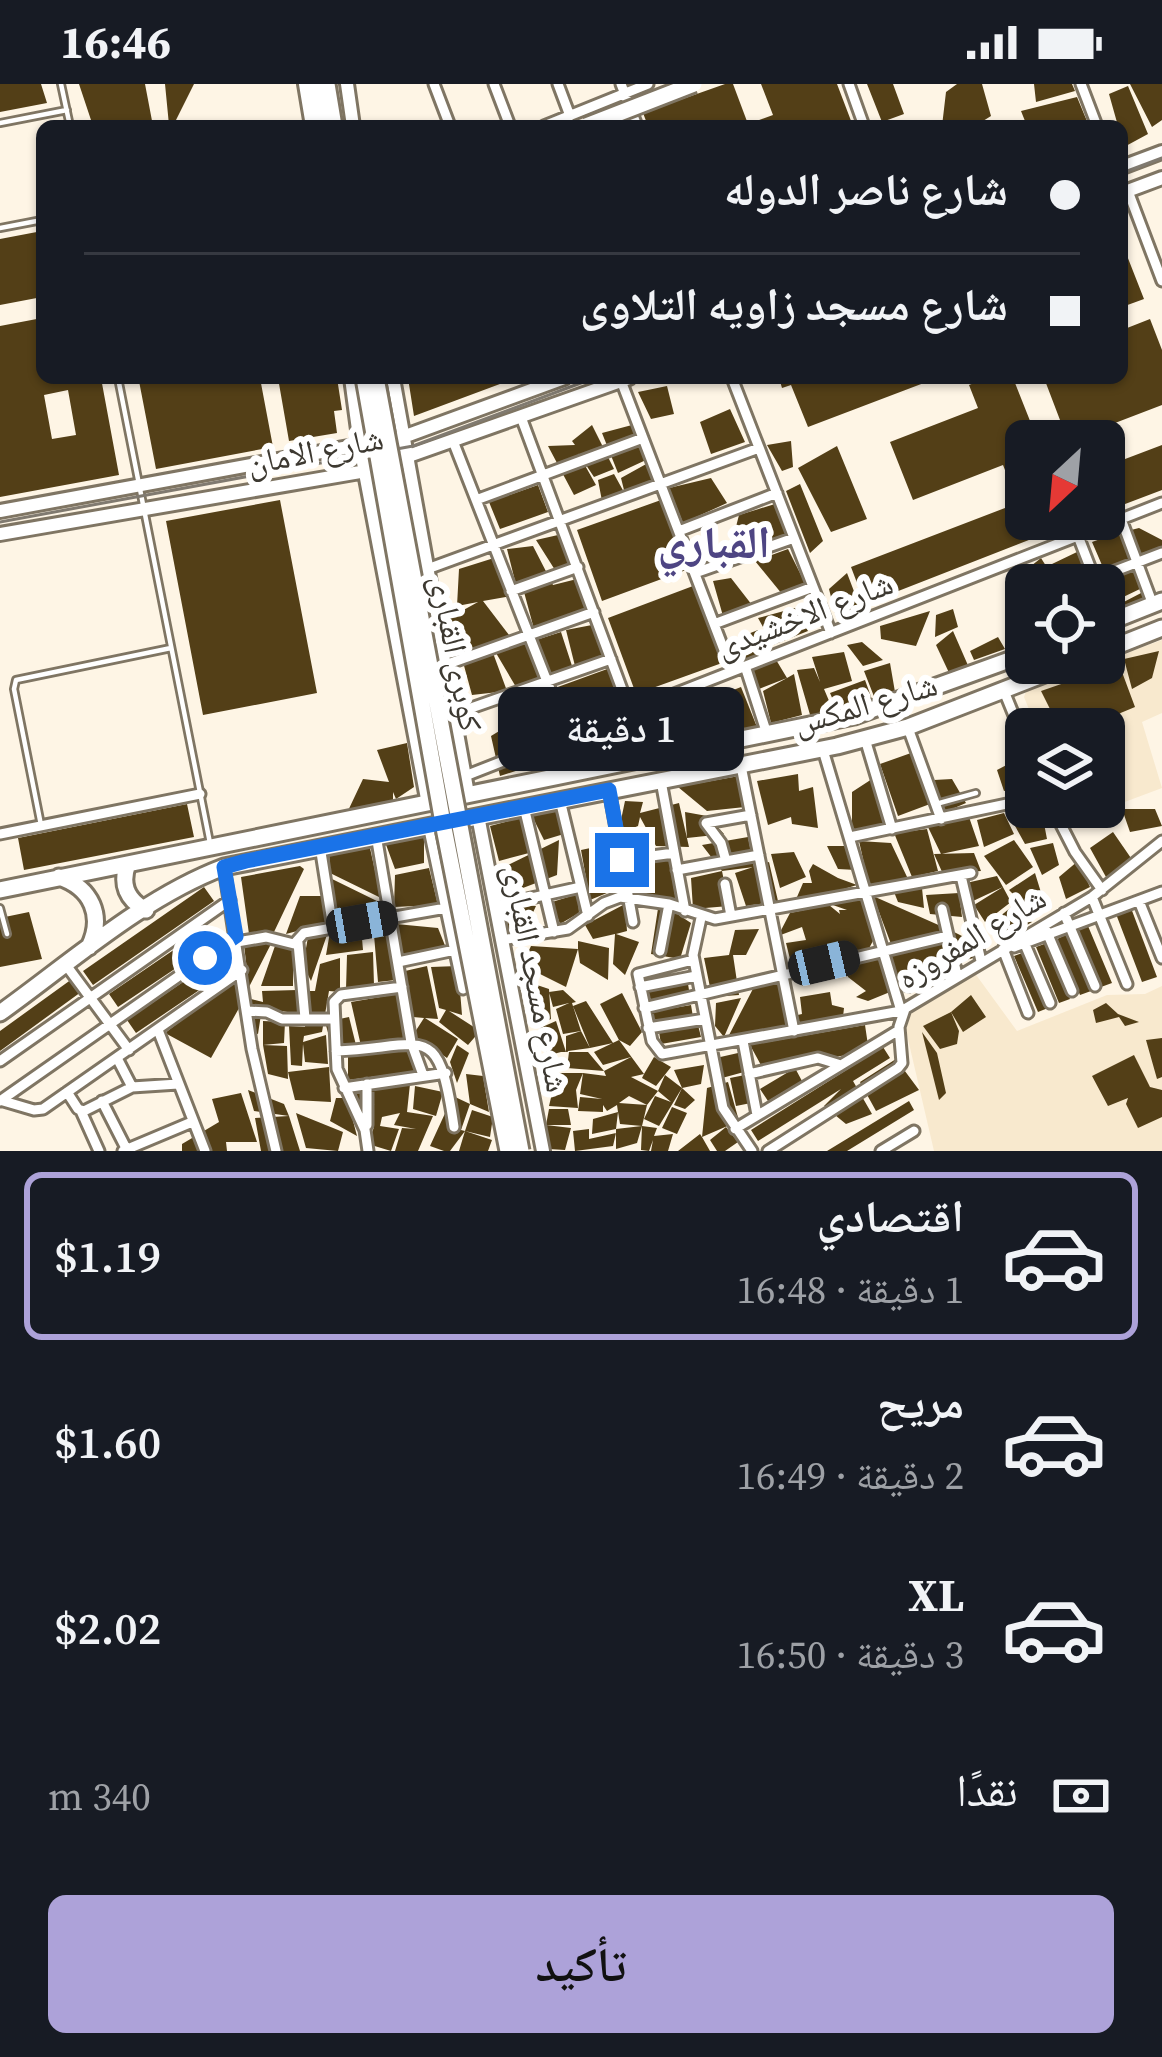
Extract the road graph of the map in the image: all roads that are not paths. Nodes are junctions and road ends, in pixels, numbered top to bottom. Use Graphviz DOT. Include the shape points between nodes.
graph roads {
  1 [pos="61,84"];
  2 [pos="309,84"];
  3 [pos="327,84"];
  4 [pos="347,84"];
  5 [pos="434,84"];
  6 [pos="494,84"];
  7 [pos="558,84"];
  8 [pos="648,84"];
  9 [pos="694,84"];
  10 [pos="848,84"];
  11 [pos="1082,84"];
  12 [pos="623,89"];
  13 [pos="67,110"];
  14 [pos="570,116"];
  15 [pos="69,120"];
  16 [pos="325,120"];
  17 [pos="327,120"];
  18 [pos="352,120"];
  19 [pos="448,120"];
  20 [pos="508,120"];
  21 [pos="560,120"];
  22 [pos="601,120"];
  23 [pos="635,120"];
  24 [pos="862,120"];
  25 [pos="1095,120"];
  26 [pos="0,123"];
  27 [pos="1162,152"];
  28 [pos="1128,165"];
  29 [pos="1162,178"];
  30 [pos="1128,191"];
  31 [pos="1128,201"];
  32 [pos="36,221"];
  33 [pos="0,228"];
  34 [pos="1162,244"];
  35 [pos="1150,248"];
  36 [pos="1162,281"];
  37 [pos="119,384"];
  38 [pos="352,384"];
  39 [pos="365,384"];
  40 [pos="377,384"];
  41 [pos="394,384"];
  42 [pos="548,384"];
  43 [pos="610,384"];
  44 [pos="626,384"];
  45 [pos="734,384"];
  46 [pos="521,417"];
  47 [pos="403,437"];
  48 [pos="644,438"];
  49 [pos="453,441"];
  50 [pos="360,444"];
  51 [pos="759,448"];
  52 [pos="407,459"];
  53 [pos="366,471"];
  54 [pos="544,475"];
  55 [pos="662,485"];
  56 [pos="139,487"];
  57 [pos="777,493"];
  58 [pos="476,500"];
  59 [pos="1161,506"];
  60 [pos="144,510"];
  61 [pos="0,511"];
  62 [pos="1125,518"];
  63 [pos="562,522"];
  64 [pos="679,530"];
  65 [pos="1125,530"];
  66 [pos="0,534"];
  67 [pos="794,538"];
  68 [pos="1068,540"];
  69 [pos="494,545"];
  70 [pos="1162,553"];
  71 [pos="1137,562"];
  72 [pos="578,567"];
  73 [pos="430,568"];
  74 [pos="1125,568"];
  75 [pos="695,573"];
  76 [pos="814,587"];
  77 [pos="512,591"];
  78 [pos="1158,603"];
  79 [pos="1125,611"];
  80 [pos="594,612"];
  81 [pos="714,623"];
  82 [pos="1162,628"];
  83 [pos="831,633"];
  84 [pos="529,635"];
  85 [pos="1125,643"];
  86 [pos="171,648"];
  87 [pos="611,659"];
  88 [pos="1005,662"];
  89 [pos="446,664"];
  90 [pos="745,666"];
  91 [pos="732,671"];
  92 [pos="547,681"];
  93 [pos="1021,684"];
  94 [pos="1004,691"];
  95 [pos="1011,708"];
  96 [pos="631,711"];
  97 [pos="454,714"];
  98 [pos="908,728"];
  99 [pos="767,734"];
  100 [pos="568,735"];
  101 [pos="865,739"];
  102 [pos="824,750"];
  103 [pos="741,766"];
  104 [pos="465,776"];
  105 [pos="660,779"];
  106 [pos="609,790"];
  107 [pos="976,793"];
  108 [pos="200,794"];
  109 [pos="468,794"];
  110 [pos="560,800"];
  111 [pos="428,804"];
  112 [pos="936,804"];
  113 [pos="1005,805"];
  114 [pos="524,807"];
  115 [pos="751,814"];
  116 [pos="478,815"];
  117 [pos="941,819"];
  118 [pos="428,825"];
  119 [pos="41,826"];
  120 [pos="1063,828"];
  121 [pos="892,829"];
  122 [pos="0,834"];
  123 [pos="376,835"];
  124 [pos="850,838"];
  125 [pos="210,844"];
  126 [pos="320,846"];
  127 [pos="1160,846"];
  128 [pos="674,853"];
  129 [pos="759,855"];
  130 [pos="622,860"];
  131 [pos="726,861"];
  132 [pos="128,864"];
  133 [pos="224,867"];
  134 [pos="677,870"];
  135 [pos="58,877"];
  136 [pos="725,884"];
  137 [pos="581,887"];
  138 [pos="0,890"];
  139 [pos="1102,890"];
  140 [pos="866,892"];
  141 [pos="1162,892"];
  142 [pos="545,895"];
  143 [pos="629,897"];
  144 [pos="1092,897"];
  145 [pos="230,900"];
  146 [pos="1139,901"];
  147 [pos="669,904"];
  148 [pos="495,906"];
  149 [pos="0,908"];
  150 [pos="446,908"];
  151 [pos="942,908"];
  152 [pos="146,910"];
  153 [pos="770,910"];
  154 [pos="685,911"];
  155 [pos="1064,914"];
  156 [pos="1099,915"];
  157 [pos="588,916"];
  158 [pos="731,916"];
  159 [pos="390,917"];
  160 [pos="701,918"];
  161 [pos="633,922"];
  162 [pos="1070,926"];
  163 [pos="333,928"];
  164 [pos="1046,930"];
  165 [pos="554,932"];
  166 [pos="7,934"];
  167 [pos="947,936"];
  168 [pos="237,939"];
  169 [pos="502,940"];
  170 [pos="1024,940"];
  171 [pos="298,943"];
  172 [pos="88,950"];
  173 [pos="455,950"];
  174 [pos="883,950"];
  175 [pos="1003,950"];
  176 [pos="660,951"];
  177 [pos="1162,958"];
  178 [pos="694,960"];
  179 [pos="981,961"];
  180 [pos="398,962"];
  181 [pos="66,965"];
  182 [pos="242,970"];
  183 [pos="782,972"];
  184 [pos="956,975"];
  185 [pos="696,976"];
  186 [pos="1127,984"];
  187 [pos="1095,986"];
  188 [pos="402,987"];
  189 [pos="640,987"];
  190 [pos="463,988"];
  191 [pos="1072,991"];
  192 [pos="90,996"];
  193 [pos="700,997"];
  194 [pos="1050,1003"];
  195 [pos="644,1008"];
  196 [pos="1,1010"];
  197 [pos="903,1010"];
  198 [pos="248,1011"];
  199 [pos="1028,1012"];
  200 [pos="305,1018"];
  201 [pos="704,1018"];
  202 [pos="334,1019"];
  203 [pos="112,1026"];
  204 [pos="648,1028"];
  205 [pos="158,1030"];
  206 [pos="899,1030"];
  207 [pos="794,1031"];
  208 [pos="743,1041"];
  209 [pos="411,1042"];
  210 [pos="710,1047"];
  211 [pos="129,1050"];
  212 [pos="336,1051"];
  213 [pos="118,1058"];
  214 [pos="0,1060"];
  215 [pos="841,1065"];
  216 [pos="446,1073"];
  217 [pos="749,1074"];
  218 [pos="423,1075"];
  219 [pos="178,1084"];
  220 [pos="367,1084"];
  221 [pos="132,1087"];
  222 [pos="344,1088"];
  223 [pos="67,1092"];
  224 [pos="0,1100"];
  225 [pos="102,1101"];
  226 [pos="81,1111"];
  227 [pos="758,1115"];
  228 [pos="191,1122"];
  229 [pos="454,1126"];
  230 [pos="735,1129"];
  231 [pos="365,1130"];
  232 [pos="914,1131"];
  233 [pos="126,1150"];
  234 [pos="99,1151"];
  235 [pos="205,1151"];
  236 [pos="276,1151"];
  237 [pos="368,1151"];
  238 [pos="508,1151"];
  239 [pos="521,1151"];
  240 [pos="542,1151"];
  241 [pos="752,1151"];
  242 [pos="768,1151"];
  243 [pos="880,1151"];
  1 -- 13 [label="lane"];
  2 -- 16 [label="main road"];
  3 -- 17 [label="main road"];
  4 -- 18 [label="street"];
  5 -- 19 [label="street"];
  6 -- 20 [label="street"];
  7 -- 14 [label="street"];
  8 -- 12 [label="street"];
  9 -- 22 [label="main road, bridge"];
  10 -- 24 [label="street"];
  11 -- 25 [label="street"];
  12 -- 14 [label="street"];
  12 -- 23 [label="street"];
  13 -- 15 [label="lane"];
  13 -- 26 [label="lane"];
  14 -- 21 [label="street"];
  27 -- 28 [label="street"];
  29 -- 30 [label="street"];
  31 -- 35 [label="street"];
  32 -- 33 [label="lane"];
  34 -- 35 [label="street"];
  35 -- 36 [label="street"];
  37 -- 56 [label="lane"];
  38 -- 50 [label="street"];
  39 -- 238 [label="main road, كوبرى القبارى, bridge"];
  40 -- 239 [label="main road, كوبرى القبارى, bridge"];
  41 -- 47 [label="street"];
  42 -- 47 [label="street, شارع الامان"];
  43 -- 46 [label="street, شارع الامان"];
  44 -- 48 [label="street"];
  45 -- 51 [label="street"];
  46 -- 49 [label="street, شارع الامان"];
  46 -- 54 [label="street"];
  47 -- 50 [label="street, شارع الامان"];
  47 -- 52 [label="street"];
  48 -- 54 [label="street"];
  48 -- 55 [label="street"];
  49 -- 52 [label="street, شارع الامان"];
  49 -- 58 [label="street"];
  50 -- 53 [label="street"];
  50 -- 56 [label="street, شارع الامان"];
  51 -- 55 [label="street"];
  51 -- 57 [label="street"];
  52 -- 53 [label="street, شارع الامان"];
  52 -- 73 [label="street"];
  53 -- 60 [label="street, شارع الامان"];
  53 -- 111 [label="street"];
  54 -- 58 [label="street"];
  54 -- 63 [label="street"];
  55 -- 63 [label="street"];
  55 -- 64 [label="street"];
  56 -- 60 [label="lane"];
  56 -- 61 [label="street, شارع الامان"];
  57 -- 64 [label="street"];
  57 -- 67 [label="street"];
  58 -- 69 [label="street"];
  59 -- 62 [label="street, شارع الاخشيدى"];
  60 -- 66 [label="street, شارع الامان"];
  60 -- 86 [label="lane"];
  63 -- 69 [label="street"];
  63 -- 72 [label="street"];
  64 -- 75 [label="street"];
  65 -- 71 [label="street"];
  67 -- 75 [label="street"];
  67 -- 76 [label="street"];
  68 -- 83 [label="street, شارع الاخشيدى"];
  69 -- 73 [label="street"];
  69 -- 77 [label="street"];
  70 -- 71 [label="street"];
  71 -- 74 [label="street"];
  71 -- 78 [label="street"];
  72 -- 77 [label="street"];
  72 -- 80 [label="street"];
  73 -- 89 [label="street"];
  75 -- 81 [label="street"];
  76 -- 81 [label="street"];
  76 -- 83 [label="street"];
  77 -- 84 [label="street"];
  78 -- 79 [label="main road"];
  80 -- 84 [label="street"];
  80 -- 87 [label="street"];
  81 -- 91 [label="street"];
  82 -- 85 [label="main road"];
  83 -- 90 [label="street, شارع الاخشيدى"];
  84 -- 89 [label="street"];
  84 -- 92 [label="street"];
  86 -- 108 [label="lane"];
  86 -- 119 [label="lane" via="16,680"];
  87 -- 92 [label="street"];
  87 -- 96 [label="street"];
  88 -- 99 [label="main road, شارع المكس" via="874,710"];
  89 -- 97 [label="street"];
  90 -- 91 [label="street, شارع الاخشيدى"];
  90 -- 99 [label="street"];
  91 -- 96 [label="street, شارع الاخشيدى"];
  92 -- 97 [label="street"];
  92 -- 100 [label="street"];
  93 -- 94 [label="main road, شارع المكس"];
  94 -- 95 [label="street"];
  94 -- 98 [label="main road, شارع المكس"];
  96 -- 100 [label="street, شارع الاخشيدى"];
  97 -- 104 [label="street"];
  98 -- 101 [label="main road, شارع المكس"];
  98 -- 112 [label="street"];
  99 -- 109 [label="main road, شارع المكس"];
  100 -- 104 [label="street, شارع الاخشيدى"];
  101 -- 102 [label="main road, شارع المكس"];
  101 -- 121 [label="street"];
  102 -- 103 [label="main road, شارع المكس"];
  102 -- 124 [label="street"];
  103 -- 105 [label="main road, شارع المكس"];
  103 -- 115 [label="street"];
  104 -- 109 [label="street"];
  105 -- 106 [label="main road, شارع المكس"];
  105 -- 128 [label="street"];
  106 -- 110 [label="main road, شارع المكس"];
  106 -- 130 [label="street"];
  107 -- 112 [label="lane"];
  108 -- 119 [label="street"];
  108 -- 125 [label="lane"];
  109 -- 111 [label="main road, شارع المكس"];
  110 -- 114 [label="main road, شارع المكس"];
  110 -- 137 [label="street"];
  111 -- 125 [label="main road, شارع المكس"];
  112 -- 117 [label="street"];
  113 -- 117 [label="street"];
  114 -- 116 [label="main road, شارع المكس"];
  114 -- 142 [label="street"];
  115 -- 129 [label="street"];
  115 -- 131 [label="street" via="706,823"];
  116 -- 118 [label="main road, شارع المكس"];
  116 -- 148 [label="street, شارع مسجد القبارى"];
  117 -- 121 [label="street"];
  118 -- 123 [label="main road, شارع المكس"];
  118 -- 150 [label="street"];
  119 -- 122 [label="street"];
  120 -- 139 [label="street"];
  121 -- 124 [label="street"];
  123 -- 126 [label="main road, شارع المكس"];
  123 -- 159 [label="street"];
  124 -- 140 [label="street"];
  125 -- 132 [label="main road, شارع المكس"];
  126 -- 133 [label="main road, شارع المكس"];
  126 -- 163 [label="street"];
  127 -- 139 [label="street, شارع المفروزه"];
  128 -- 130 [label="street"];
  128 -- 134 [label="street"];
  129 -- 131 [label="street"];
  129 -- 153 [label="street"];
  130 -- 143 [label="street"];
  131 -- 134 [label="street"];
  132 -- 135 [label="main road, شارع المكس"];
  132 -- 152 [label="main road" via="127,893"];
  133 -- 145 [label="street"];
  133 -- 152 [label="main road, شارع المكس"];
  134 -- 154 [label="street"];
  135 -- 138 [label="main road, شارع المكس"];
  135 -- 172 [label="main road" via="81,887 94,908"];
  136 -- 158 [label="street"];
  137 -- 142 [label="street"];
  137 -- 157 [label="street"];
  139 -- 144 [label="street, شارع المفروزه"];
  140 -- 153 [label="street"];
  140 -- 174 [label="street"];
  140 -- 179 [label="street" via="966,875"];
  141 -- 146 [label="street"];
  142 -- 148 [label="street"];
  142 -- 165 [label="street"];
  143 -- 147 [label="street"];
  143 -- 157 [label="street"];
  143 -- 161 [label="street"];
  144 -- 155 [label="street, شارع المفروزه"];
  144 -- 156 [label="street"];
  145 -- 168 [label="street"];
  145 -- 192 [label="street"];
  146 -- 156 [label="street"];
  146 -- 177 [label="street"];
  147 -- 154 [label="street"];
  147 -- 176 [label="street"];
  148 -- 169 [label="street, شارع مسجد القبارى"];
  149 -- 166 [label="lane"];
  150 -- 159 [label="street"];
  150 -- 173 [label="street"];
  151 -- 167 [label="street"];
  152 -- 172 [label="main road, شارع المكس"];
  153 -- 158 [label="street"];
  153 -- 183 [label="street"];
  154 -- 160 [label="street"];
  155 -- 162 [label="street"];
  155 -- 164 [label="street, شارع المفروزه"];
  156 -- 162 [label="street"];
  156 -- 186 [label="street"];
  157 -- 165 [label="street"];
  158 -- 160 [label="street"];
  159 -- 163 [label="street"];
  159 -- 180 [label="street"];
  160 -- 178 [label="street"];
  162 -- 164 [label="street"];
  162 -- 187 [label="street"];
  163 -- 171 [label="street" via="304,933"];
  164 -- 170 [label="street, شارع المفروزه"];
  164 -- 191 [label="street"];
  165 -- 169 [label="street"];
  167 -- 174 [label="street"];
  167 -- 184 [label="street"];
  168 -- 171 [label="street"];
  168 -- 182 [label="street"];
  168 -- 203 [label="street"];
  169 -- 240 [label="street, شارع مسجد القبارى"];
  170 -- 175 [label="street, شارع المفروزه"];
  170 -- 194 [label="street"];
  171 -- 200 [label="street"];
  172 -- 181 [label="main road, شارع المكس"];
  173 -- 180 [label="street"];
  173 -- 190 [label="street"];
  174 -- 183 [label="street"];
  174 -- 197 [label="street"];
  175 -- 179 [label="street, شارع المفروزه"];
  175 -- 199 [label="street"];
  178 -- 185 [label="street"];
  178 -- 189 [label="street" via="640,971"];
  179 -- 184 [label="street, شارع المفروزه"];
  180 -- 188 [label="street"];
  181 -- 192 [label="street"];
  181 -- 196 [label="main road, شارع المكس"];
  182 -- 198 [label="street"];
  182 -- 205 [label="street"];
  183 -- 193 [label="street"];
  183 -- 207 [label="street"];
  184 -- 197 [label="street, شارع المفروزه"];
  185 -- 189 [label="street"];
  185 -- 193 [label="street"];
  188 -- 202 [label="street" via="341,995"];
  188 -- 209 [label="street"];
  189 -- 195 [label="street"];
  192 -- 203 [label="street"];
  192 -- 214 [label="street"];
  193 -- 195 [label="street"];
  193 -- 201 [label="street"];
  195 -- 204 [label="street"];
  197 -- 206 [label="street"];
  197 -- 207 [label="street, شارع المفروزه"];
  198 -- 200 [label="street"];
  198 -- 236 [label="street"];
  200 -- 202 [label="street"];
  201 -- 204 [label="street"];
  201 -- 210 [label="street"];
  202 -- 212 [label="street"];
  203 -- 211 [label="street"];
  203 -- 224 [label="street"];
  204 -- 210 [label="street, شارع المفروزه" via="662,1054"];
  205 -- 211 [label="street"];
  205 -- 219 [label="street"];
  206 -- 215 [label="street"];
  206 -- 242 [label="street" via="898,1069"];
  207 -- 208 [label="street, شارع المفروزه"];
  208 -- 210 [label="street, شارع المفروزه"];
  208 -- 217 [label="street"];
  209 -- 212 [label="street"];
  209 -- 216 [label="street" via="438,1057"];
  209 -- 218 [label="street"];
  210 -- 230 [label="street"];
  211 -- 213 [label="street"];
  212 -- 222 [label="street"];
  213 -- 221 [label="street"];
  213 -- 223 [label="street"];
  215 -- 217 [label="street" via="818,1058"];
  215 -- 227 [label="street"];
  216 -- 218 [label="street"];
  216 -- 229 [label="street"];
  217 -- 227 [label="street"];
  218 -- 220 [label="street"];
  219 -- 221 [label="street"];
  219 -- 228 [label="street"];
  220 -- 222 [label="street"];
  220 -- 231 [label="street"];
  221 -- 225 [label="street"];
  222 -- 231 [label="street"];
  223 -- 224 [label="street" via="38,1111"];
  223 -- 226 [label="street"];
  225 -- 226 [label="street"];
  225 -- 233 [label="street"];
  226 -- 234 [label="street"];
  227 -- 230 [label="street"];
  228 -- 233 [label="street"];
  228 -- 235 [label="street"];
  230 -- 241 [label="street"];
  231 -- 237 [label="street"];
  232 -- 243 [label="street"];
}
